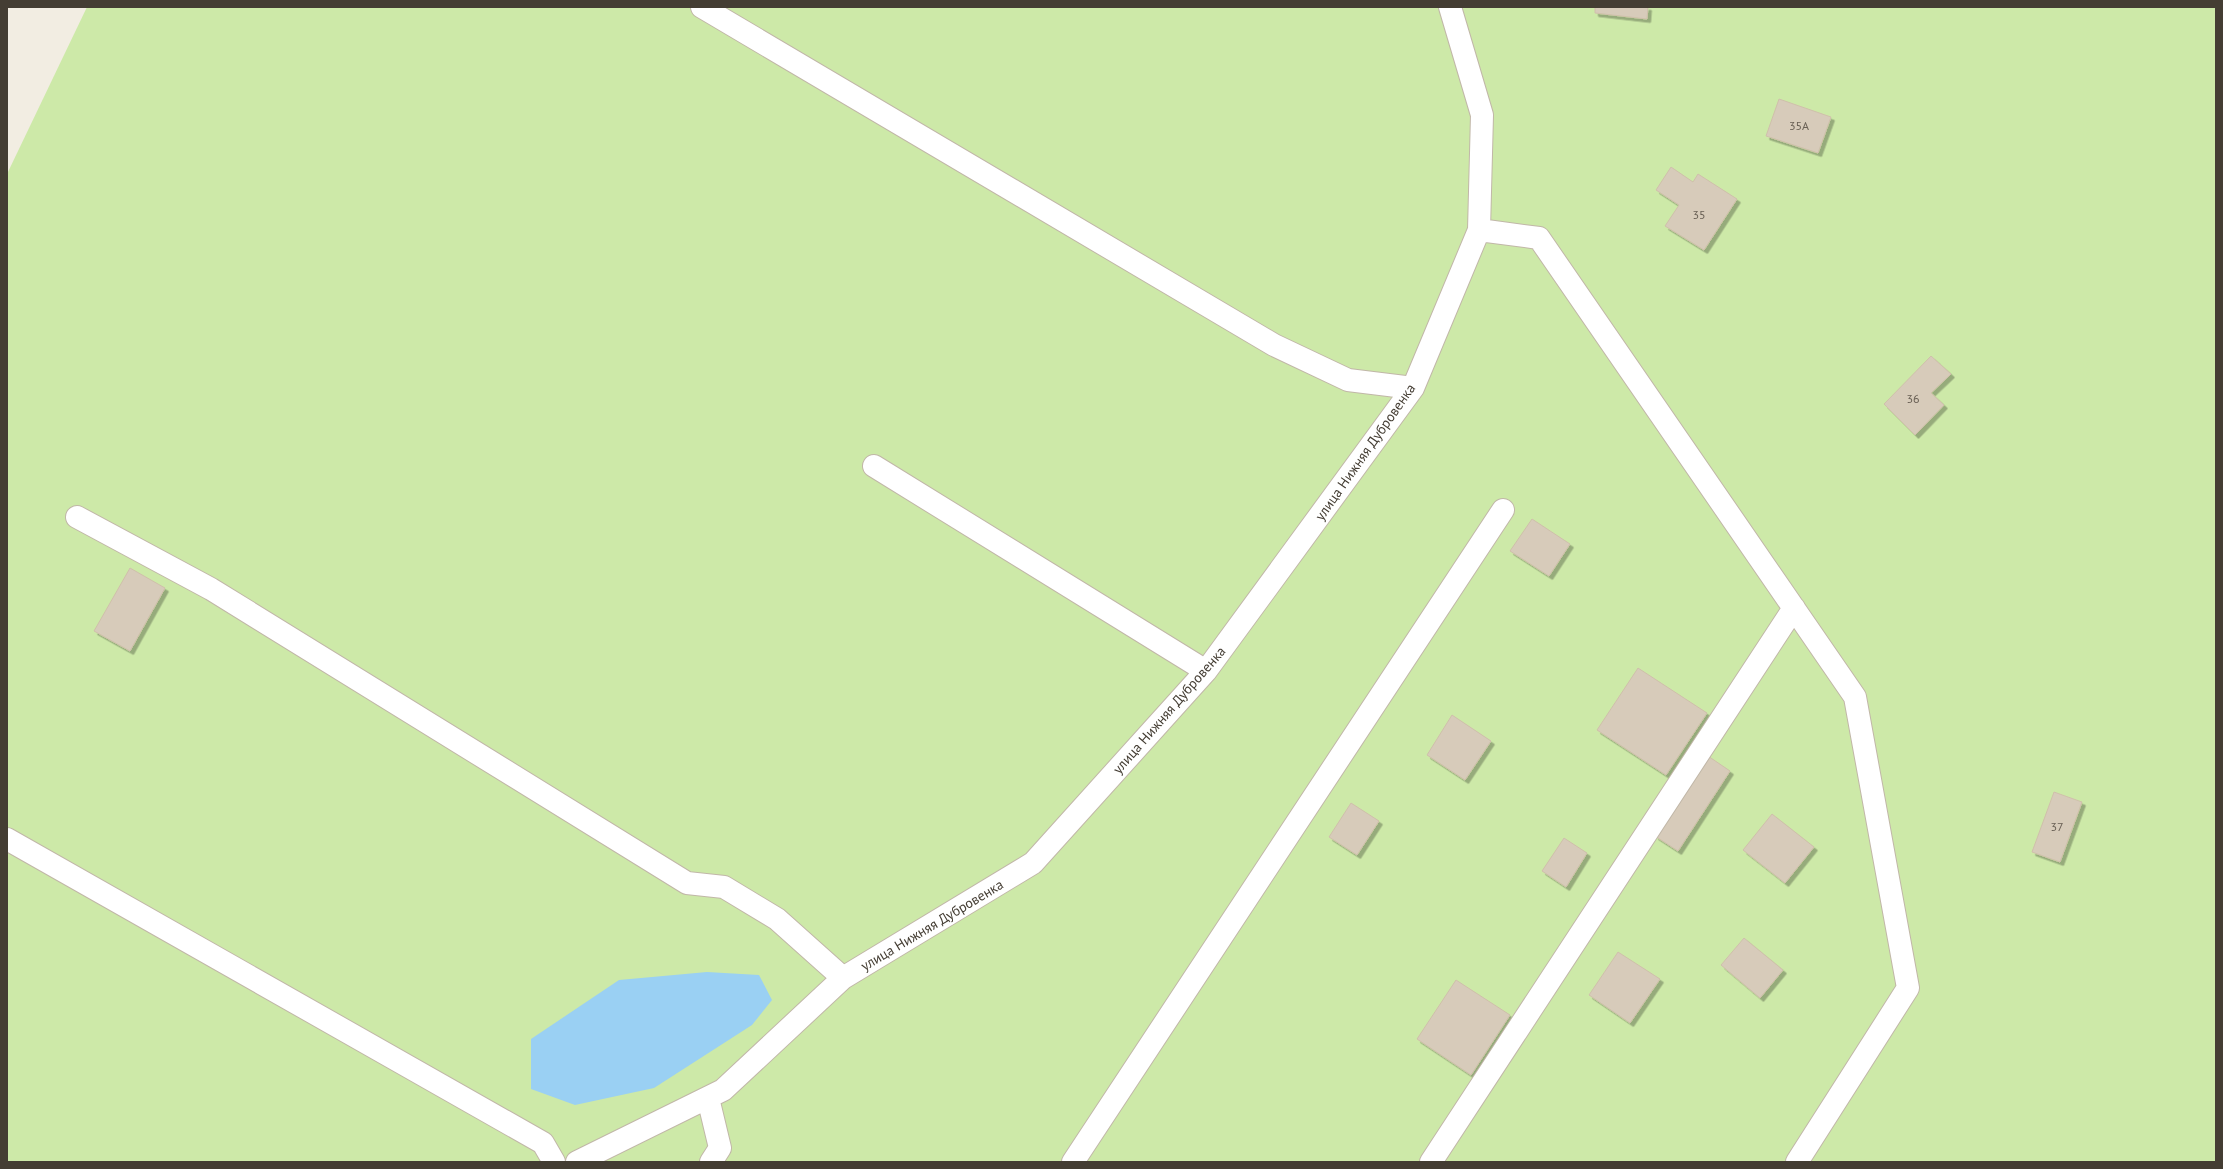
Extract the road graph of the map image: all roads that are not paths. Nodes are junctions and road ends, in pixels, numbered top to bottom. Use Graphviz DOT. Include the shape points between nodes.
graph roads {
  1 [pos="702,7"];
  2 [pos="1450,7"];
  3 [pos="1479,230"];
  4 [pos="1413,388"];
  5 [pos="874,466"];
  6 [pos="1503,510"];
  7 [pos="77,517"];
  8 [pos="1794,608"];
  9 [pos="1206,671"];
  10 [pos="7,839"];
  11 [pos="843,978"];
  12 [pos="708,1098"];
  13 [pos="554,1162"];
  14 [pos="576,1162"];
  15 [pos="711,1162"];
  16 [pos="1073,1162"];
  17 [pos="1431,1162"];
  18 [pos="1797,1162"];
  1 -- 4 [label="lane" via="1274,345 1348,380"];
  2 -- 3 [label="lane, улица Нижняя Дубровенка" via="1482,115"];
  3 -- 4 [label="lane, улица Нижняя Дубровенка"];
  3 -- 8 [label="lane" via="1539,238"];
  4 -- 9 [label="lane, улица Нижняя Дубровенка"];
  5 -- 9 [label="lane"];
  6 -- 16 [label="lane"];
  7 -- 11 [label="lane" via="211,589 687,883 724,887 777,919"];
  8 -- 17 [label="lane"];
  8 -- 18 [label="lane" via="1855,697 1908,988"];
  9 -- 11 [label="lane, улица Нижняя Дубровенка" via="1034,863"];
  10 -- 13 [label="lane" via="544,1143"];
  11 -- 12 [label="lane, улица Нижняя Дубровенка" via="723,1090"];
  12 -- 14 [label="lane, улица Нижняя Дубровенка"];
  12 -- 15 [label="lane" via="720,1148"];
}
